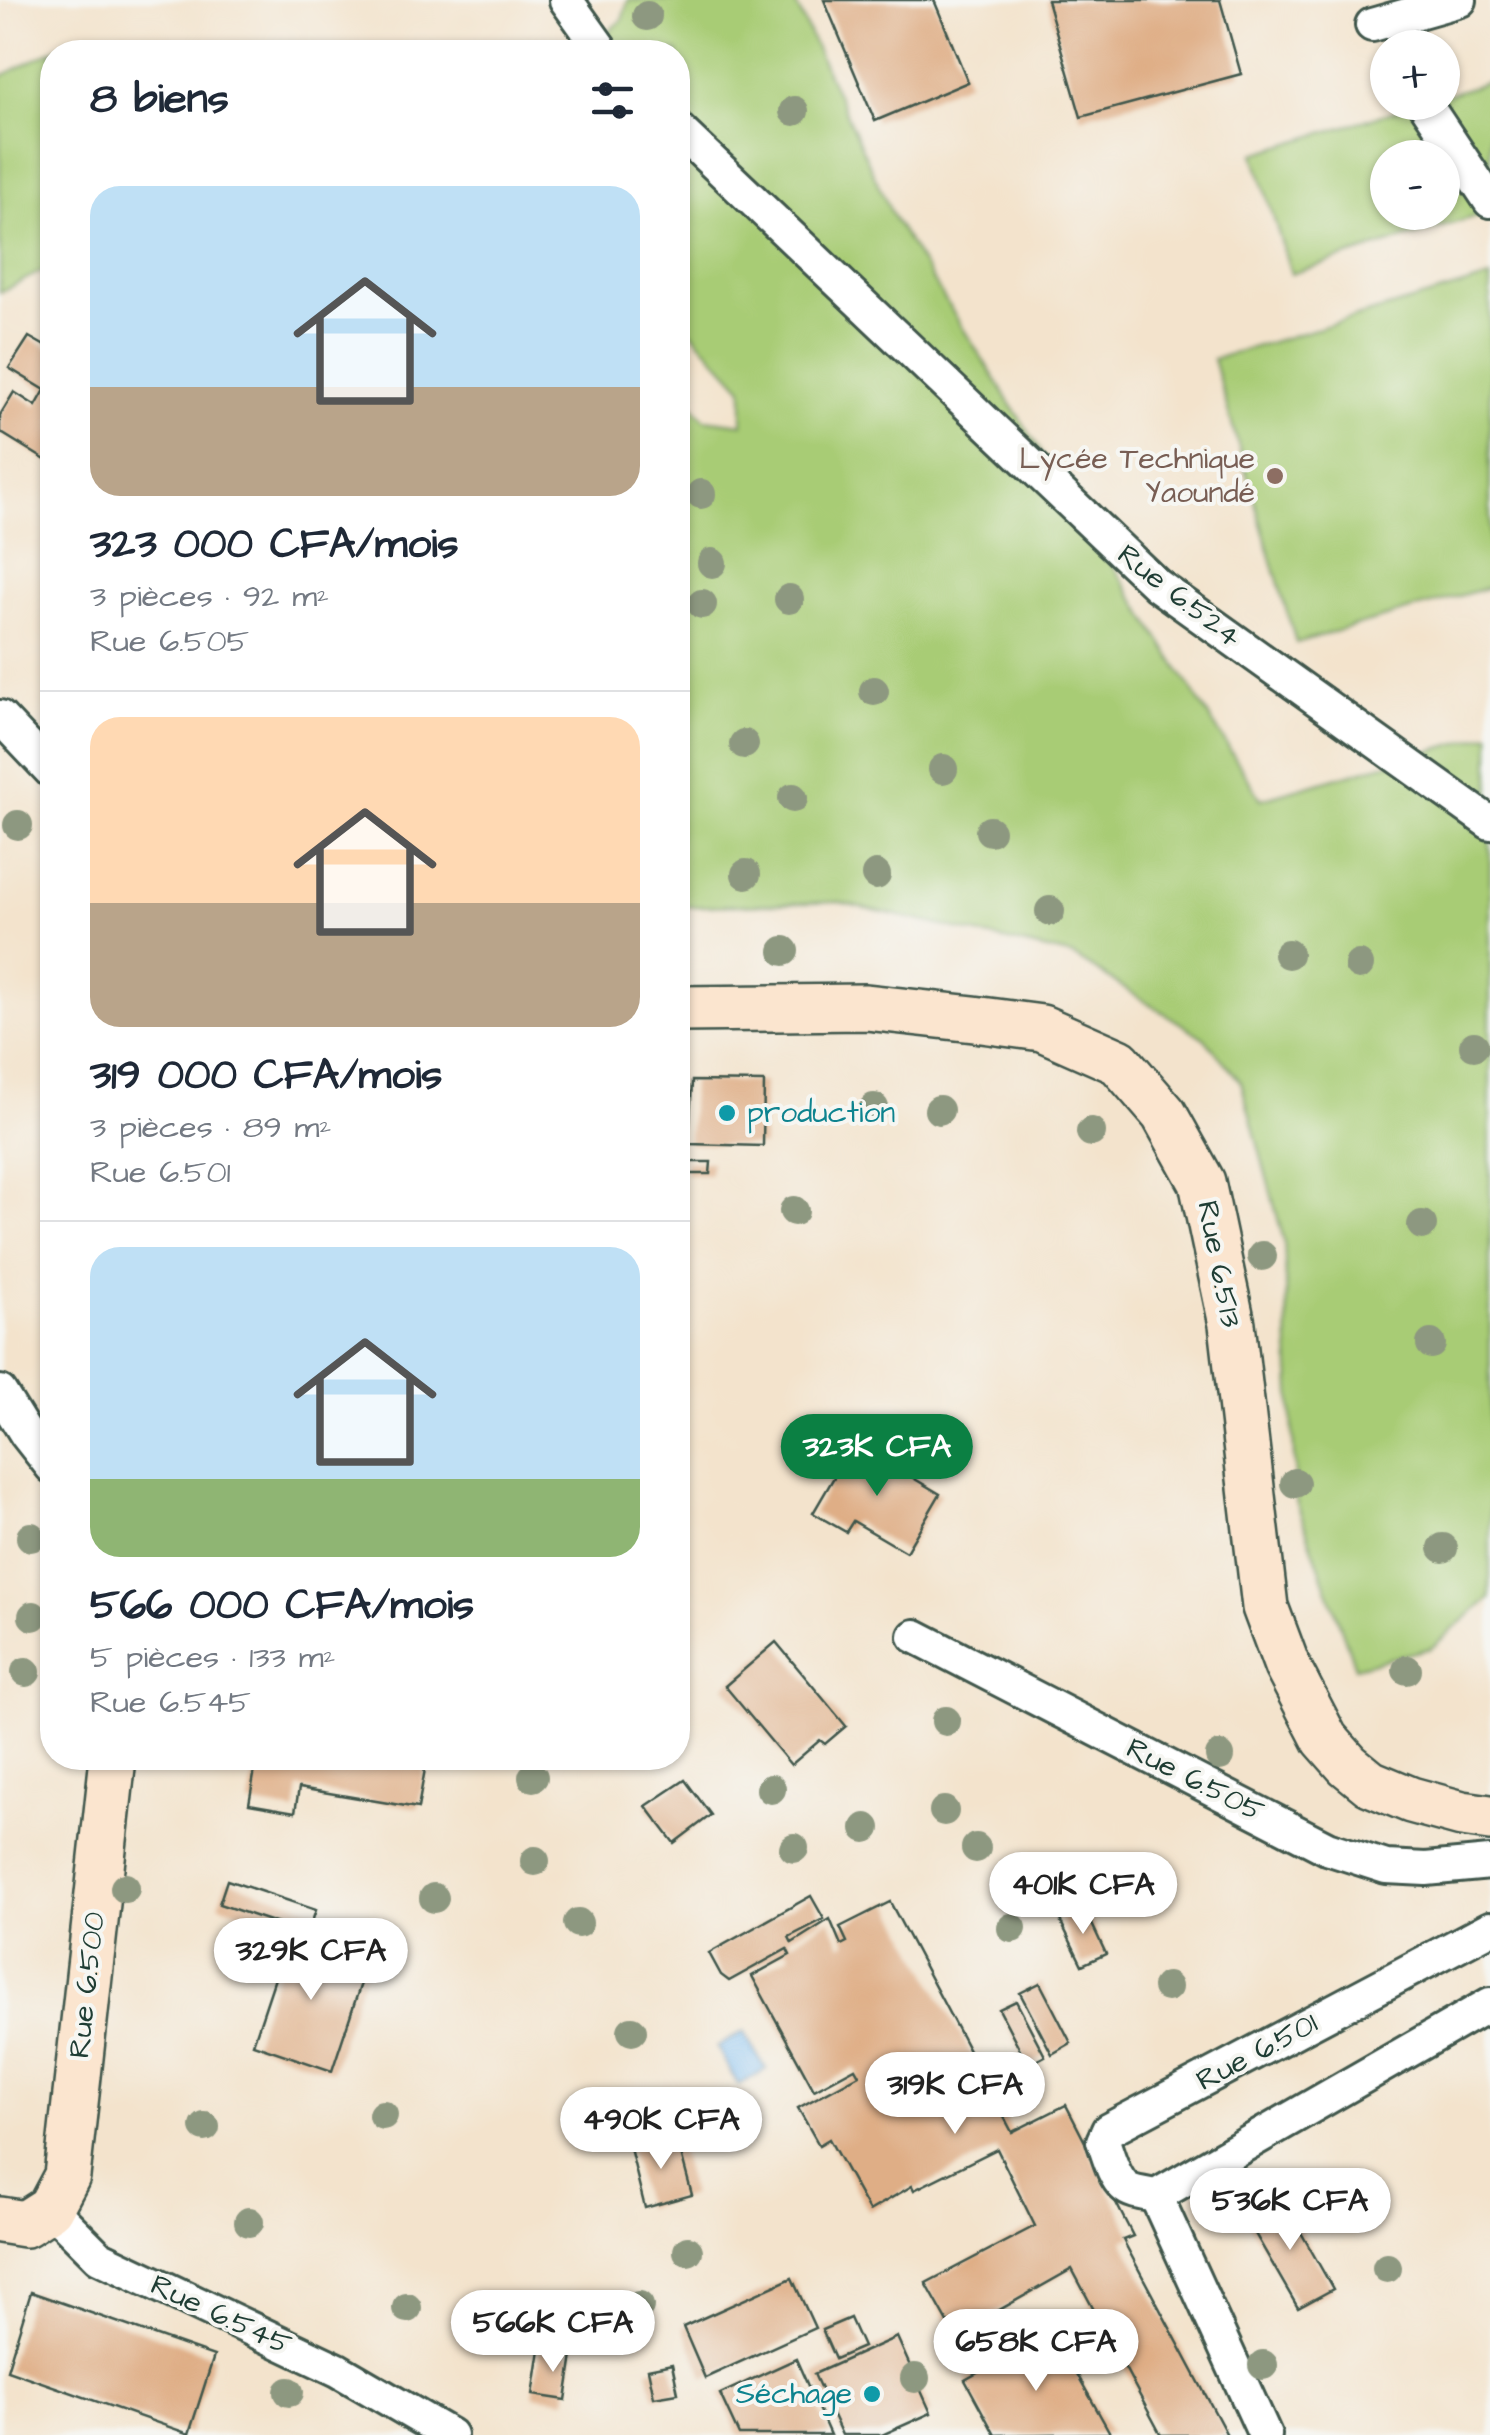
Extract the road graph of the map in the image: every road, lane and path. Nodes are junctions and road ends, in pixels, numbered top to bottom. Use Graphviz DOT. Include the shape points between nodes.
graph roads {
  1 [pos="566,0"];
  2 [pos="1460,0"];
  3 [pos="1376,25"];
  4 [pos="594,40"];
  5 [pos="1436,120"];
  6 [pos="690,141"];
  7 [pos="1490,201"];
  8 [pos="0,718"];
  9 [pos="40,760"];
  10 [pos="1490,824"];
  11 [pos="690,1010"];
  12 [pos="0,1392"];
  13 [pos="40,1451"];
  14 [pos="916,1636"];
  15 [pos="112,1770"];
  16 [pos="1490,1818"];
  17 [pos="1490,1863"];
  18 [pos="1490,1928"];
  19 [pos="1490,2004"];
  20 [pos="1156,2196"];
  21 [pos="50,2208"];
  22 [pos="0,2220"];
  23 [pos="450,2435"];
  24 [pos="1264,2435"];
  1 -- 4 [label="street"];
  2 -- 3 [label="street"];
  5 -- 7 [label="street"];
  6 -- 10 [label="street, Rue 6.524" via="1156,585"];
  8 -- 9 [label="street"];
  11 -- 16 [label="street, Rue 6.513" via="866,1007 974,1019 1042,1028 1119,1062 1164,1114 1202,1182 1232,1324 1264,1607 1286,1666 1326,1740 1370,1783"];
  12 -- 13 [label="street"];
  14 -- 17 [label="street, Rue 6.505" via="1327,1848 1386,1867"];
  15 -- 21 [label="street, Rue 6.500" via="66,2176"];
  18 -- 20 [label="street, Rue 6.501" via="1108,2130 1103,2140 1124,2186"];
  19 -- 20 [label="street"];
  20 -- 24 [label="street"];
  21 -- 22 [label="street" via="25,2224"];
  21 -- 23 [label="street, Rue 6.545" via="99,2257 338,2370"];
}
